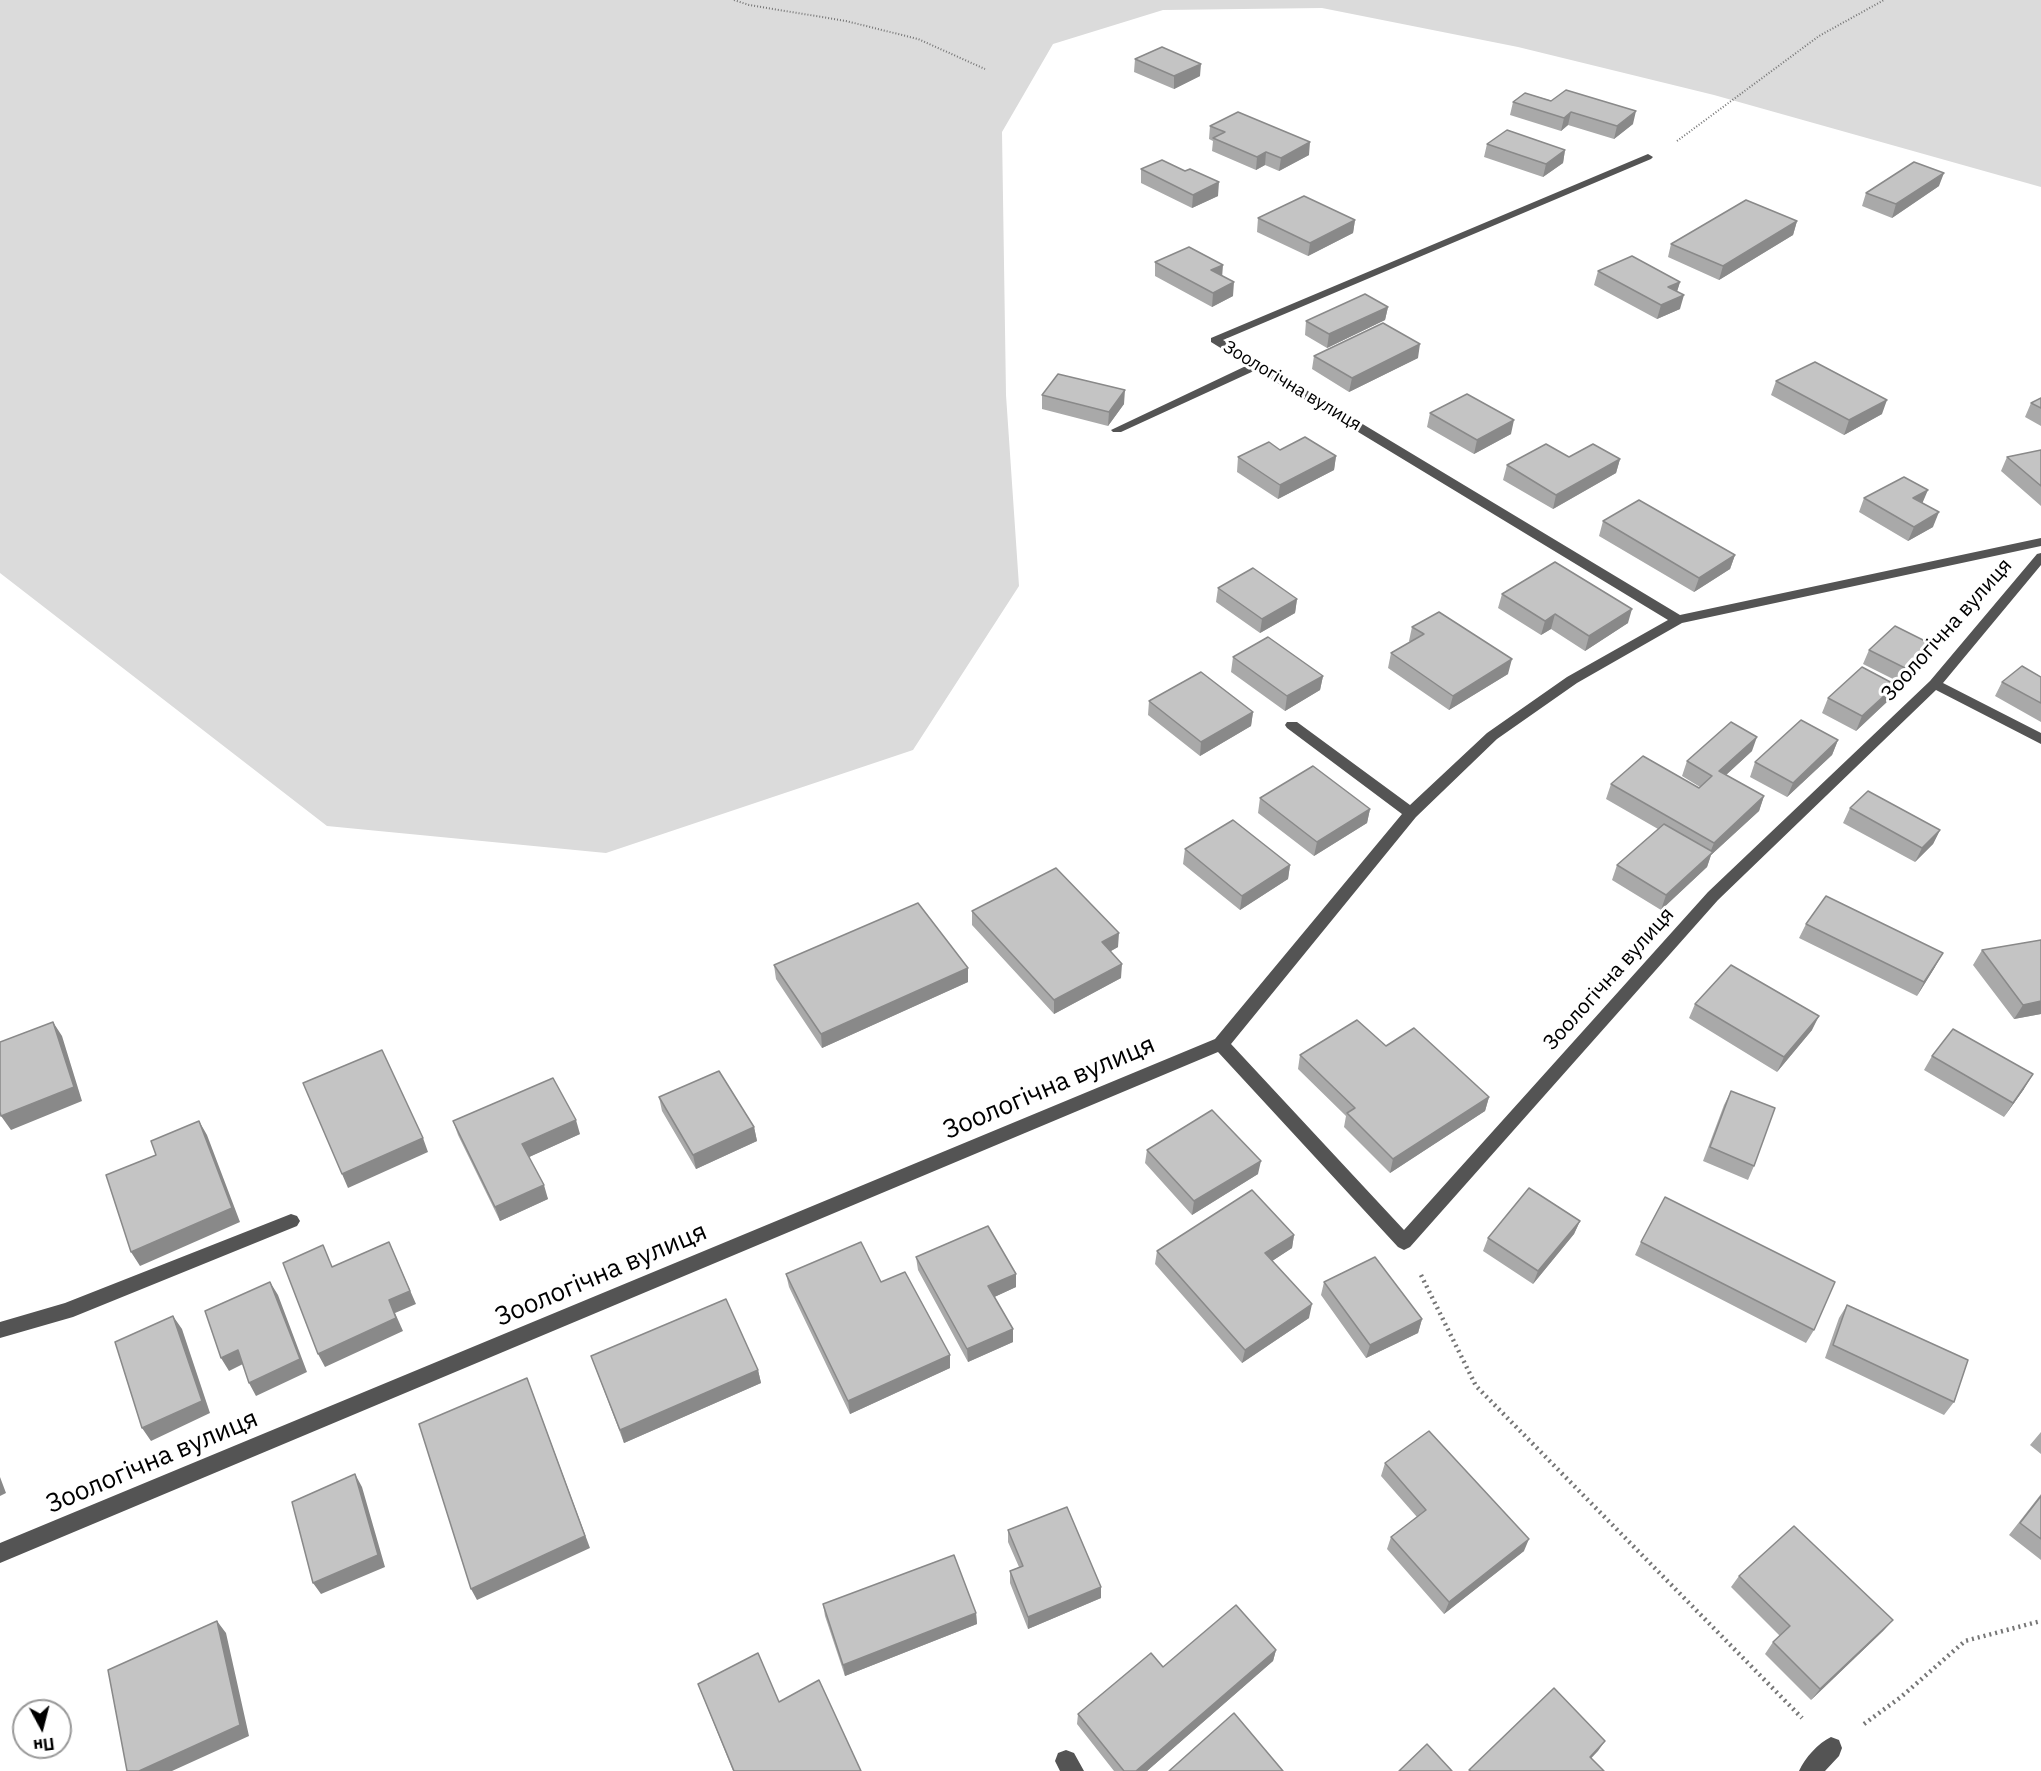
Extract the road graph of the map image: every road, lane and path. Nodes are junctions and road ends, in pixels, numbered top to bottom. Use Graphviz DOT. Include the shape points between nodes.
graph roads {
  1 [pos="734,0"];
  2 [pos="1884,0"];
  3 [pos="985,69"];
  4 [pos="1648,157"];
  5 [pos="1257,365"];
  6 [pos="1117,430"];
  7 [pos="2041,542"];
  8 [pos="2041,557"];
  9 [pos="1678,620"];
  10 [pos="1935,684"];
  11 [pos="1292,725"];
  12 [pos="2041,739"];
  13 [pos="1411,813"];
  14 [pos="1221,1044"];
  15 [pos="291,1221"];
  16 [pos="1404,1242"];
  17 [pos="0,1330"];
  18 [pos="0,1553"];
  19 [pos="2041,1620"];
  20 [pos="1831,1748"];
  21 [pos="1810,1771"];
  1 -- 3 [label="path" via="918,39"];
  2 -- 4 [label="path" via="1819,36 1686,135"];
  4 -- 5 [label="street, Зоологічна вулиця" via="1215,340"];
  5 -- 6 [label="street"];
  5 -- 9 [label="street, Зоологічна вулиця"];
  7 -- 9 [label="street, Зоологічна вулиця"];
  8 -- 10 [label="street, Зоологічна вулиця"];
  9 -- 13 [label="street, Зоологічна вулиця" via="1572,680 1492,736"];
  10 -- 12 [label="street"];
  10 -- 16 [label="street, Зоологічна вулиця" via="1713,896"];
  11 -- 13 [label="street"];
  13 -- 14 [label="street, Зоологічна вулиця"];
  14 -- 16 [label="street"];
  14 -- 18 [label="street, Зоологічна вулиця"];
  15 -- 17 [label="street" via="67,1311"];
  16 -- 20 [label="path" via="1476,1386"];
  19 -- 20 [label="path" via="1965,1641 1901,1697"];
  20 -- 21 [label="street"];
}
